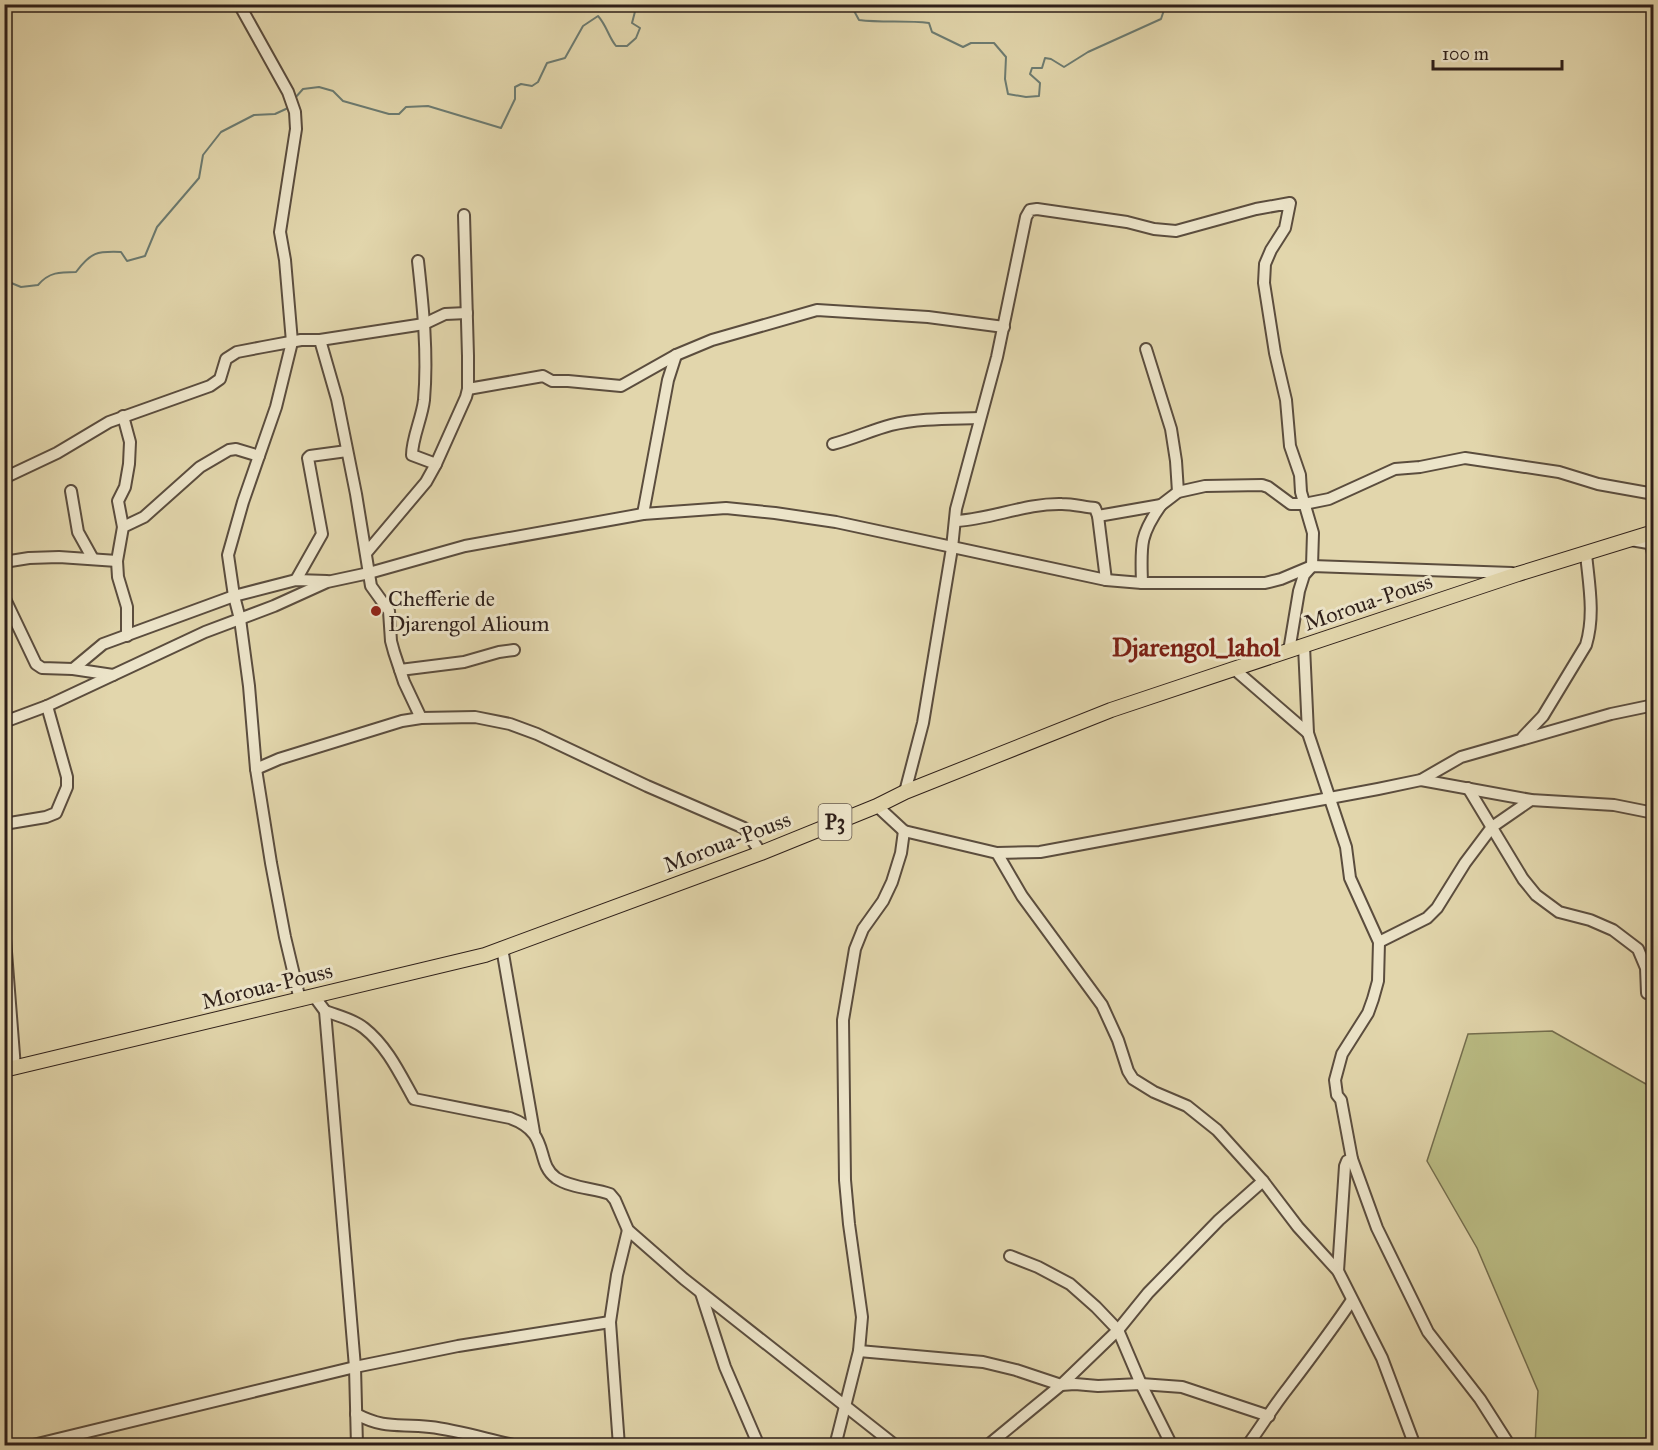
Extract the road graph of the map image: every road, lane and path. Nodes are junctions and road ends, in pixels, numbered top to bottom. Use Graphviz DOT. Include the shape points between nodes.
graph roads {
  1 [pos="239,4"];
  2 [pos="464,215"];
  3 [pos="418,261"];
  4 [pos="467,313"];
  5 [pos="424,324"];
  6 [pos="1004,327"];
  7 [pos="320,340"];
  8 [pos="292,342"];
  9 [pos="1146,350"];
  10 [pos="676,355"];
  11 [pos="468,388"];
  12 [pos="123,416"];
  13 [pos="980,418"];
  14 [pos="833,444"];
  15 [pos="347,451"];
  16 [pos="259,456"];
  17 [pos="436,464"];
  18 [pos="4,478"];
  19 [pos="71,491"];
  20 [pos="1178,492"];
  21 [pos="1653,494"];
  22 [pos="1304,504"];
  23 [pos="1161,505"];
  24 [pos="643,513"];
  25 [pos="1098,516"];
  26 [pos="956,521"];
  27 [pos="123,527"];
  28 [pos="1652,540"];
  29 [pos="952,548"];
  30 [pos="367,552"];
  31 [pos="1586,554"];
  32 [pos="1653,558"];
  33 [pos="93,559"];
  34 [pos="117,561"];
  35 [pos="4,562"];
  36 [pos="1312,566"];
  37 [pos="369,573"];
  38 [pos="1518,574"];
  39 [pos="296,580"];
  40 [pos="1106,580"];
  41 [pos="327,582"];
  42 [pos="1142,582"];
  43 [pos="234,596"];
  44 [pos="4,597"];
  45 [pos="240,619"];
  46 [pos="127,636"];
  47 [pos="1304,646"];
  48 [pos="514,650"];
  49 [pos="1289,651"];
  50 [pos="73,669"];
  51 [pos="1234,669"];
  52 [pos="400,670"];
  53 [pos="114,676"];
  54 [pos="1653,705"];
  55 [pos="47,706"];
  56 [pos="422,717"];
  57 [pos="4,722"];
  58 [pos="1308,733"];
  59 [pos="1521,739"];
  60 [pos="256,769"];
  61 [pos="1421,780"];
  62 [pos="1468,788"];
  63 [pos="905,792"];
  64 [pos="1330,797"];
  65 [pos="1531,800"];
  66 [pos="877,806"];
  67 [pos="1653,813"];
  68 [pos="4,824"];
  69 [pos="1492,827"];
  70 [pos="903,831"];
  71 [pos="761,853"];
  72 [pos="997,854"];
  73 [pos="4,926"];
  74 [pos="1379,942"];
  75 [pos="502,948"];
  76 [pos="6,964"];
  77 [pos="1647,993"];
  78 [pos="314,996"];
  79 [pos="300,1000"];
  80 [pos="325,1011"];
  81 [pos="10,1069"];
  82 [pos="534,1132"];
  83 [pos="1352,1159"];
  84 [pos="1263,1181"];
  85 [pos="628,1230"];
  86 [pos="1010,1256"];
  87 [pos="1338,1271"];
  88 [pos="701,1292"];
  89 [pos="1352,1300"];
  90 [pos="610,1322"];
  91 [pos="1118,1330"];
  92 [pos="859,1352"];
  93 [pos="355,1367"];
  94 [pos="1141,1384"];
  95 [pos="1061,1385"];
  96 [pos="846,1407"];
  97 [pos="356,1414"];
  98 [pos="1269,1416"];
  99 [pos="29,1446"];
  100 [pos="357,1446"];
  101 [pos="518,1446"];
  102 [pos="619,1446"];
  103 [pos="759,1446"];
  104 [pos="835,1446"];
  105 [pos="896,1446"];
  106 [pos="987,1446"];
  107 [pos="1172,1446"];
  108 [pos="1246,1446"];
  109 [pos="1415,1446"];
  110 [pos="1510,1446"];
  1 -- 8 [label="street" via="279,74 295,112 296,129 280,232"];
  2 -- 4 [label="street"];
  3 -- 5 [label="street"];
  4 -- 5 [label="street" via="445,314"];
  4 -- 11 [label="street"];
  5 -- 7 [label="street"];
  5 -- 17 [label="street" via="424,399 412,455"];
  6 -- 10 [label="street" via="954,319 817,310 712,340"];
  6 -- 13 [label="street"];
  6 -- 22 [label="street" via="1030,210 1176,231 1290,203 1285,228 1265,264 1264,283 1286,399 1290,446"];
  7 -- 8 [label="street"];
  7 -- 15 [label="street"];
  8 -- 12 [label="street" via="229,355 220,379 210,386"];
  8 -- 16 [label="street"];
  9 -- 20 [label="street" via="1171,429"];
  10 -- 11 [label="street" via="621,386 552,381 543,376"];
  10 -- 24 [label="street"];
  11 -- 17 [label="street"];
  12 -- 18 [label="street"];
  12 -- 27 [label="street" via="130,442 125,487 118,501"];
  13 -- 14 [label="street" via="890,425"];
  13 -- 26 [label="street"];
  15 -- 30 [label="street"];
  15 -- 39 [label="street" via="308,458 322,534"];
  16 -- 27 [label="street" via="229,450 200,467 144,517"];
  16 -- 43 [label="street" via="229,548"];
  17 -- 30 [label="street" via="426,482"];
  19 -- 33 [label="street" via="78,532"];
  20 -- 22 [label="street" via="1205,486 1254,484 1268,487 1292,504"];
  20 -- 23 [label="street"];
  21 -- 22 [label="street" via="1559,472 1465,458 1395,469 1329,499"];
  22 -- 36 [label="street" via="1313,533"];
  23 -- 25 [label="street"];
  23 -- 42 [label="street" via="1143,536"];
  24 -- 29 [label="street" via="726,508 836,522"];
  24 -- 37 [label="street" via="465,546"];
  25 -- 26 [label="street" via="1095,508 1062,504"];
  25 -- 40 [label="street"];
  26 -- 29 [label="street"];
  27 -- 34 [label="street"];
  28 -- 31 [label="main road, Moroua-Pouss / P3" via="1631,540"];
  28 -- 32 [label="street"];
  29 -- 40 [label="street"];
  29 -- 63 [label="street" via="923,723"];
  30 -- 37 [label="street"];
  31 -- 38 [label="main road, Moroua-Pouss / P3"];
  31 -- 59 [label="street" via="1592,608 1586,645 1543,716"];
  33 -- 34 [label="street"];
  33 -- 35 [label="street" via="29,558"];
  34 -- 46 [label="street" via="127,607"];
  36 -- 38 [label="street"];
  36 -- 42 [label="street" via="1265,583"];
  36 -- 49 [label="street" via="1299,591"];
  37 -- 41 [label="street"];
  37 -- 52 [label="street" via="375,594 389,610 391,641"];
  38 -- 47 [label="main road, Moroua-Pouss / P3"];
  39 -- 41 [label="street"];
  39 -- 43 [label="street"];
  40 -- 42 [label="street"];
  41 -- 45 [label="street"];
  43 -- 45 [label="street"];
  43 -- 46 [label="street"];
  44 -- 50 [label="street" via="36,664 42,668"];
  45 -- 53 [label="street"];
  45 -- 60 [label="street"];
  46 -- 50 [label="street" via="104,644"];
  47 -- 49 [label="main road, Moroua-Pouss / P3"];
  47 -- 58 [label="street"];
  48 -- 52 [label="street" via="464,662"];
  49 -- 51 [label="main road, Moroua-Pouss / P3"];
  50 -- 53 [label="street"];
  51 -- 58 [label="street"];
  51 -- 63 [label="main road, Moroua-Pouss / P3" via="1111,710"];
  52 -- 56 [label="street"];
  53 -- 55 [label="street"];
  54 -- 59 [label="street"];
  55 -- 57 [label="street"];
  55 -- 68 [label="street" via="67,787 56,813"];
  56 -- 60 [label="street" via="389,723"];
  56 -- 71 [label="street" via="475,717 537,734 744,828"];
  58 -- 64 [label="street"];
  59 -- 61 [label="street" via="1461,757"];
  60 -- 79 [label="street"];
  61 -- 62 [label="street"];
  61 -- 64 [label="street"];
  62 -- 65 [label="street"];
  62 -- 69 [label="street"];
  63 -- 66 [label="main road, Moroua-Pouss / P3"];
  64 -- 72 [label="street" via="1051,851"];
  64 -- 74 [label="street" via="1346,847 1350,878"];
  65 -- 67 [label="street" via="1614,805"];
  65 -- 69 [label="street"];
  66 -- 70 [label="street"];
  66 -- 71 [label="main road, Moroua-Pouss / P3"];
  69 -- 74 [label="street" via="1437,908 1420,922"];
  69 -- 77 [label="street" via="1523,879 1542,901 1559,912 1613,930 1638,949 1646,968"];
  70 -- 72 [label="street"];
  70 -- 92 [label="street" via="892,882 855,949 843,1020 845,1180 862,1317"];
  71 -- 75 [label="main road, Moroua-Pouss / P3"];
  72 -- 84 [label="street" via="1022,896 1102,1005 1133,1078 1200,1115"];
  73 -- 76 [label="street"];
  74 -- 83 [label="street" via="1378,981 1373,999 1342,1054 1335,1080"];
  75 -- 78 [label="main road, Moroua-Pouss / P3"];
  75 -- 82 [label="street"];
  76 -- 81 [label="street"];
  78 -- 79 [label="main road, Moroua-Pouss / P3"];
  78 -- 80 [label="street"];
  79 -- 81 [label="main road, Moroua-Pouss / P3"];
  80 -- 82 [label="street" via="364,1028 393,1062 414,1099 510,1118"];
  80 -- 93 [label="street"];
  82 -- 85 [label="street" via="555,1177 610,1194"];
  83 -- 87 [label="street" via="1345,1166"];
  83 -- 110 [label="street" via="1377,1228 1428,1332 1480,1399"];
  84 -- 87 [label="street"];
  84 -- 91 [label="street" via="1203,1236"];
  85 -- 88 [label="street"];
  85 -- 90 [label="street"];
  86 -- 91 [label="street" via="1070,1284"];
  87 -- 89 [label="street"];
  88 -- 96 [label="street"];
  88 -- 103 [label="street" via="724,1367"];
  89 -- 98 [label="street"];
  89 -- 109 [label="street" via="1382,1358"];
  90 -- 93 [label="street"];
  90 -- 102 [label="street"];
  91 -- 94 [label="street"];
  91 -- 95 [label="street"];
  92 -- 95 [label="street" via="983,1362"];
  92 -- 96 [label="street"];
  93 -- 97 [label="street"];
  93 -- 99 [label="street"];
  94 -- 95 [label="street"];
  94 -- 98 [label="street" via="1191,1389"];
  94 -- 107 [label="street"];
  95 -- 106 [label="street"];
  96 -- 104 [label="street"];
  96 -- 105 [label="street"];
  97 -- 100 [label="street"];
  97 -- 101 [label="street" via="373,1423 432,1427"];
  98 -- 108 [label="street"];
}
